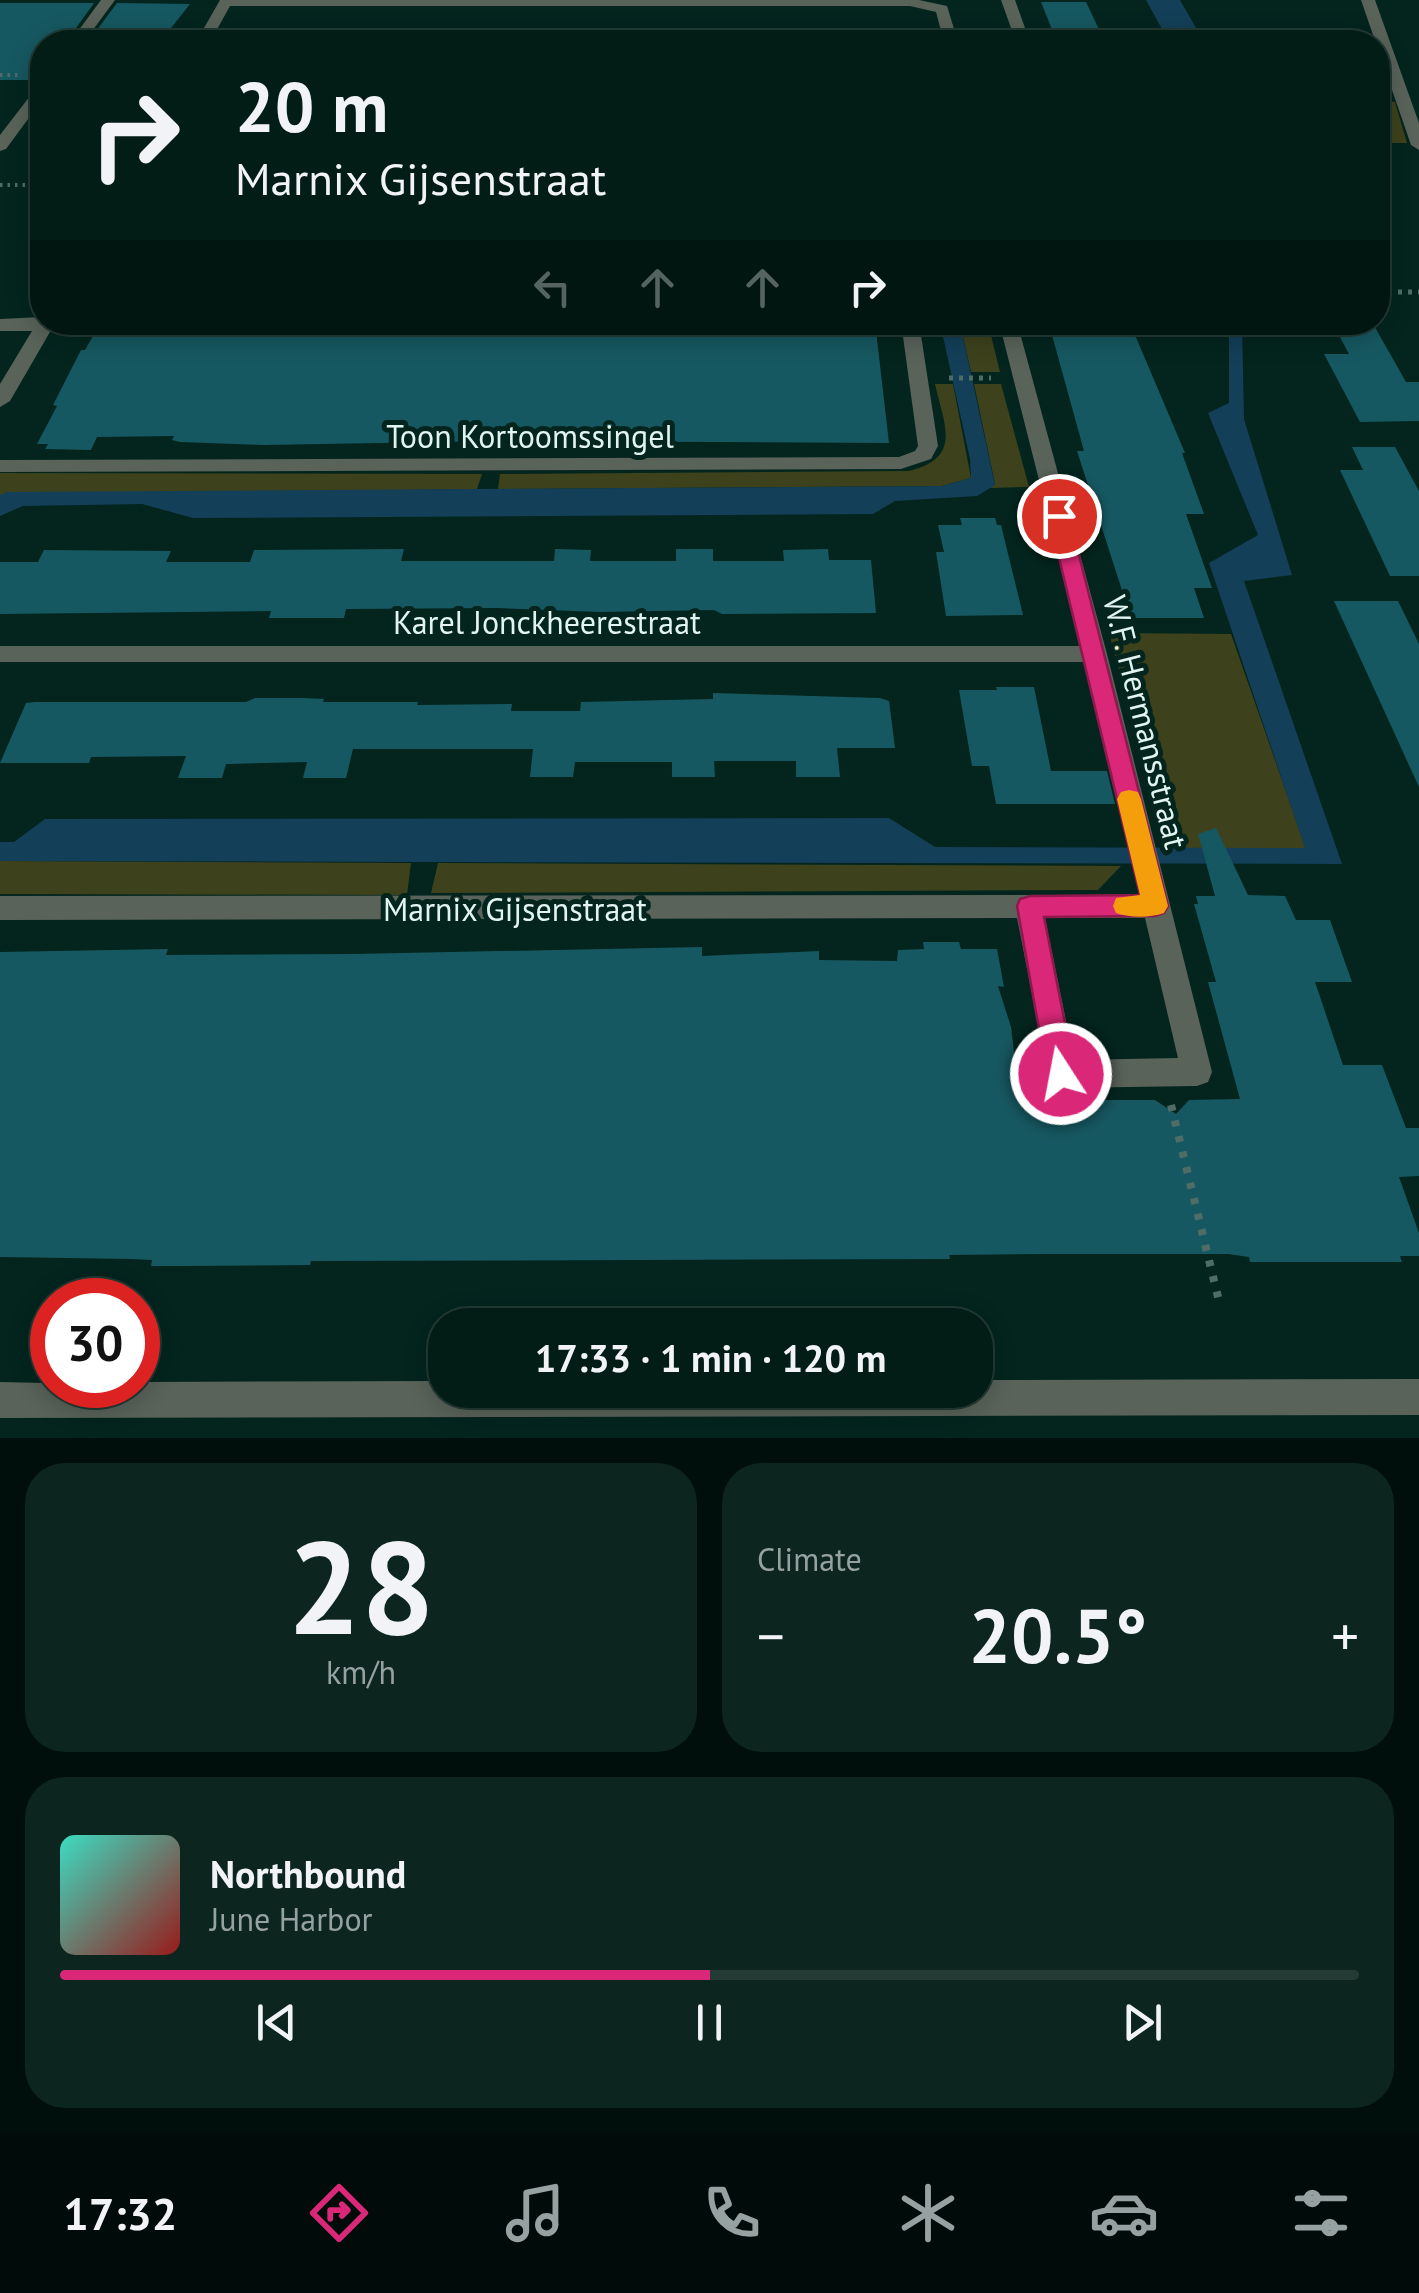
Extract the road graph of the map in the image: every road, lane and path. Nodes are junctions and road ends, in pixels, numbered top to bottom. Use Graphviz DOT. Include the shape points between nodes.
graph roads {
  1 [pos="108,0"];
  2 [pos="1008,0"];
  3 [pos="1368,0"];
  4 [pos="226,1"];
  5 [pos="86,30"];
  6 [pos="210,30"];
  7 [pos="948,30"];
  8 [pos="1019,30"];
  9 [pos="1378,30"];
  10 [pos="1390,63"];
  11 [pos="30,106"];
  12 [pos="0,146"];
  13 [pos="1419,146"];
  14 [pos="0,185"];
  15 [pos="30,185"];
  16 [pos="1390,292"];
  17 [pos="1419,292"];
  18 [pos="30,324"];
  19 [pos="0,325"];
  20 [pos="39,335"];
  21 [pos="912,335"];
  22 [pos="1011,335"];
  23 [pos="937,378"];
  24 [pos="998,378"];
  25 [pos="0,401"];
  26 [pos="0,466"];
  27 [pos="0,654"];
  28 [pos="1095,654"];
  29 [pos="1030,906"];
  30 [pos="1155,906"];
  31 [pos="0,908"];
  32 [pos="1164,1074"];
  33 [pos="1219,1301"];
  34 [pos="1419,1397"];
  35 [pos="0,1400"];
  1 -- 5 [label="street"];
  2 -- 8 [label="street"];
  3 -- 9 [label="street"];
  4 -- 6 [label="street"];
  4 -- 7 [label="street" via="910,2 942,10"];
  10 -- 13 [label="street"];
  11 -- 12 [label="street"];
  14 -- 15 [label="path"];
  16 -- 17 [label="path"];
  18 -- 19 [label="street"];
  20 -- 25 [label="street"];
  21 -- 26 [label="street, Toon Kortoomssingel" via="928,446 924,455 901,462"];
  22 -- 28 [label="street, W.F. Hermansstraat"];
  23 -- 24 [label="path"];
  27 -- 28 [label="street, Karel Jonckheerestraat"];
  28 -- 30 [label="street, W.F. Hermansstraat"];
  29 -- 30 [label="street, Marnix Gijsenstraat"];
  29 -- 31 [label="street, Marnix Gijsenstraat"];
  29 -- 32 [label="street" via="1061,1074"];
  30 -- 32 [label="street" via="1197,1072"];
  32 -- 33 [label="path"];
  34 -- 35 [label="street"];
}
